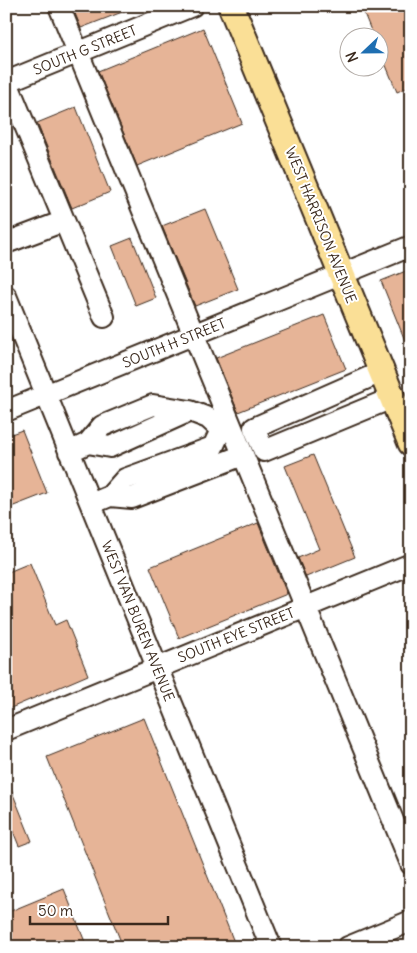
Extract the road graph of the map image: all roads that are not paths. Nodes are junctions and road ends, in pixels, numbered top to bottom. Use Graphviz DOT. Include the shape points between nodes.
graph roads {
  1 [pos="59,6"];
  2 [pos="192,6"];
  3 [pos="231,6"];
  4 [pos="78,53"];
  5 [pos="7,82"];
  6 [pos="64,221"];
  7 [pos="6,243"];
  8 [pos="411,246"];
  9 [pos="342,275"];
  10 [pos="6,296"];
  11 [pos="104,317"];
  12 [pos="193,335"];
  13 [pos="381,372"];
  14 [pos="46,395"];
  15 [pos="392,398"];
  16 [pos="6,411"];
  17 [pos="226,428"];
  18 [pos="260,442"];
  19 [pos="411,443"];
  20 [pos="69,452"];
  21 [pos="242,453"];
  22 [pos="110,496"];
  23 [pos="91,504"];
  24 [pos="411,564"];
  25 [pos="306,607"];
  26 [pos="157,667"];
  27 [pos="6,730"];
  28 [pos="411,864"];
  29 [pos="411,921"];
  30 [pos="271,947"];
  31 [pos="348,947"];
  1 -- 4 [label="street"];
  2 -- 4 [label="street, SOUTH G STREET"];
  3 -- 9 [label="main road, WEST HARRISON AVENUE"];
  4 -- 5 [label="street, SOUTH G STREET"];
  4 -- 12 [label="street"];
  5 -- 6 [label="street"];
  6 -- 7 [label="street"];
  6 -- 11 [label="street"];
  8 -- 9 [label="street, SOUTH H STREET"];
  9 -- 12 [label="street, SOUTH H STREET"];
  9 -- 13 [label="main road, WEST HARRISON AVENUE"];
  10 -- 14 [label="street, WEST VAN BUREN AVENUE"];
  12 -- 14 [label="street, SOUTH H STREET"];
  12 -- 17 [label="street"];
  13 -- 15 [label="main road, WEST HARRISON AVENUE"];
  13 -- 18 [label="street" via="254,428"];
  14 -- 16 [label="street, SOUTH H STREET"];
  14 -- 20 [label="street, WEST VAN BUREN AVENUE"];
  15 -- 18 [label="street" via="264,451"];
  15 -- 19 [label="main road, WEST HARRISON AVENUE"];
  17 -- 20 [label="street" via="190,411 153,405 102,426 88,443"];
  17 -- 21 [label="street"];
  17 -- 22 [label="street" via="213,447 125,479"];
  18 -- 21 [label="street"];
  20 -- 23 [label="street, WEST VAN BUREN AVENUE"];
  21 -- 22 [label="street" via="132,498"];
  21 -- 25 [label="street"];
  22 -- 23 [label="street"];
  23 -- 26 [label="street, WEST VAN BUREN AVENUE"];
  24 -- 25 [label="street, SOUTH EYE STREET"];
  25 -- 26 [label="street, SOUTH EYE STREET"];
  25 -- 28 [label="street"];
  26 -- 27 [label="street, SOUTH EYE STREET"];
  26 -- 30 [label="street, WEST VAN BUREN AVENUE"];
  29 -- 31 [label="street"];
}
